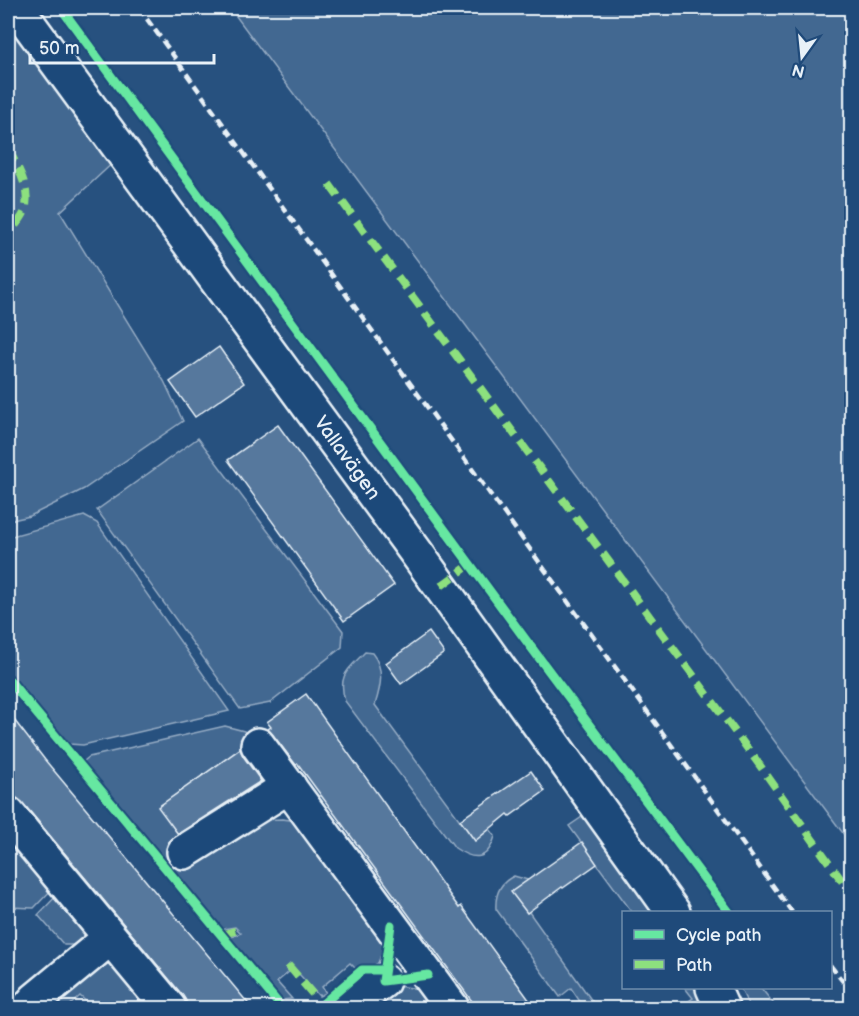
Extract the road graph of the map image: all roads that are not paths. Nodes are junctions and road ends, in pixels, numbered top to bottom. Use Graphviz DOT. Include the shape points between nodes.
graph roads {
  1 [pos="17,8"];
  2 [pos="258,745"];
  3 [pos="289,786"];
  4 [pos="8,814"];
  5 [pos="184,852"];
  6 [pos="672,911"];
  7 [pos="110,938"];
  8 [pos="383,981"];
  9 [pos="714,989"];
  10 [pos="28,1008"];
  11 [pos="169,1008"];
  12 [pos="347,1008"];
  13 [pos="452,1008"];
  14 [pos="722,1008"];
  1 -- 6 [label="street, Vallavägen" via="423,562"];
  2 -- 3 [label="street"];
  3 -- 5 [label="street"];
  3 -- 13 [label="street"];
  4 -- 7 [label="street"];
  7 -- 10 [label="street"];
  7 -- 11 [label="street"];
  8 -- 12 [label="street"];
  9 -- 14 [label="street"];
}
